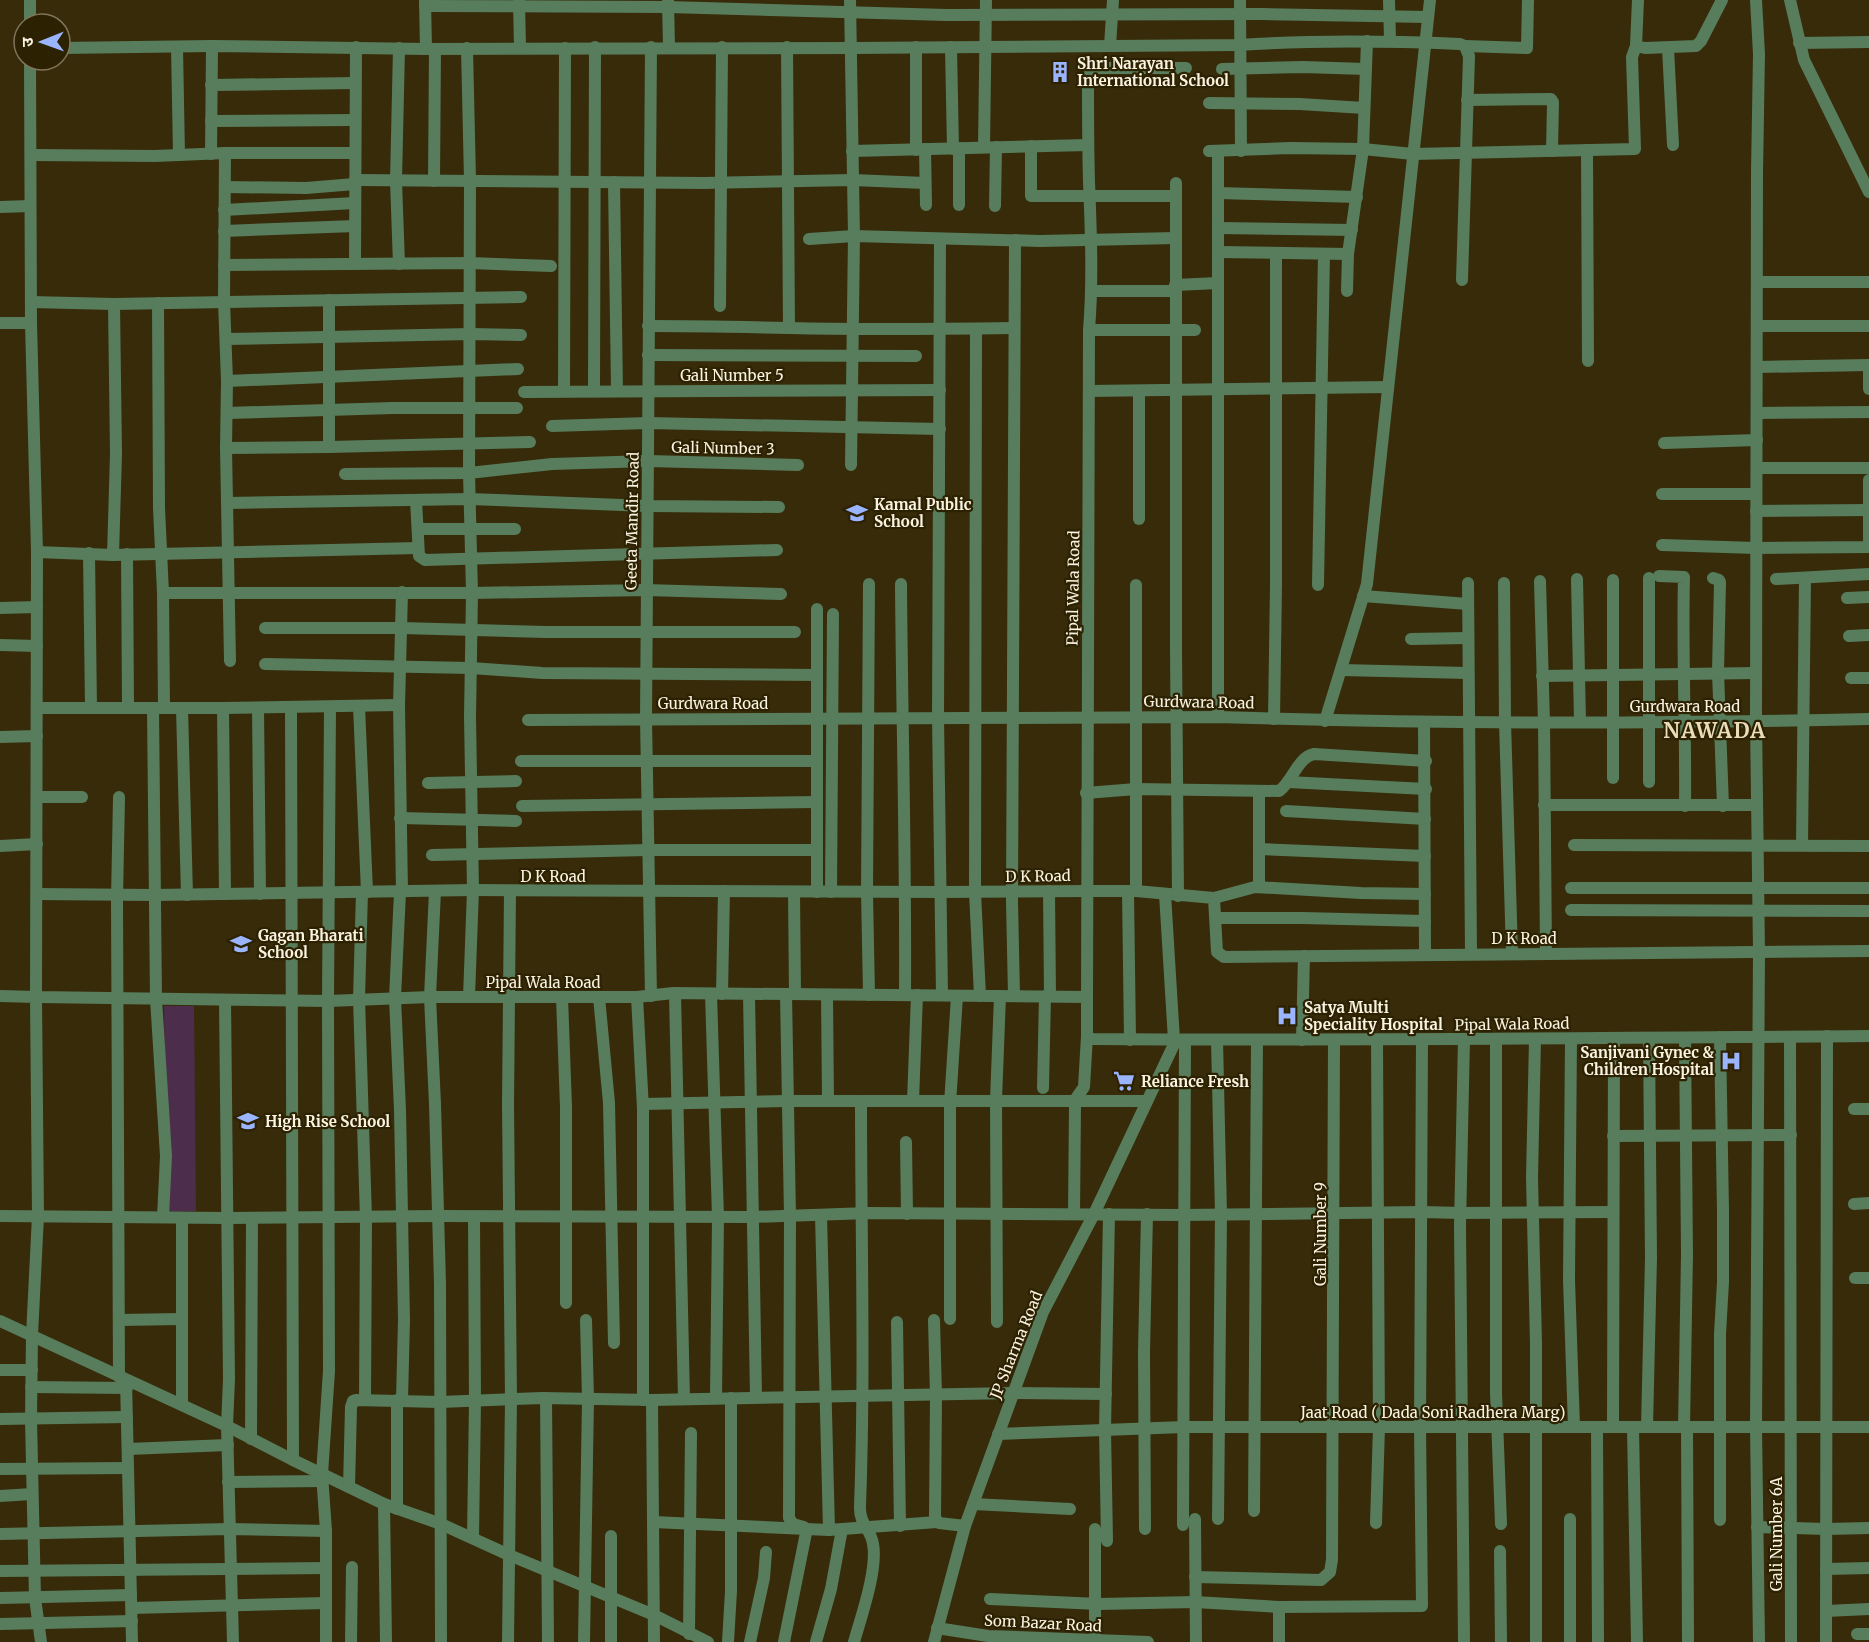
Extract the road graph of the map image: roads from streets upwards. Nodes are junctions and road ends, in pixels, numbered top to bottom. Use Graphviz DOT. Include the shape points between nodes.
graph roads {
  1 [pos="986,0"];
  2 [pos="1113,0"];
  3 [pos="1240,0"];
  4 [pos="1389,0"];
  5 [pos="1430,0"];
  6 [pos="1528,0"];
  7 [pos="1638,0"];
  8 [pos="1722,0"];
  9 [pos="1756,0"];
  10 [pos="1790,0"];
  11 [pos="425,3"];
  12 [pos="668,3"];
  13 [pos="519,4"];
  14 [pos="850,6"];
  15 [pos="1240,14"];
  16 [pos="986,15"];
  17 [pos="1112,15"];
  18 [pos="1390,15"];
  19 [pos="1428,17"];
  20 [pos="1367,41"];
  21 [pos="1390,41"];
  22 [pos="1869,42"];
  23 [pos="1425,43"];
  24 [pos="1799,43"];
  25 [pos="1239,45"];
  26 [pos="1465,45"];
  27 [pos="212,46"];
  28 [pos="985,46"];
  29 [pos="1110,46"];
  30 [pos="1636,46"];
  31 [pos="177,47"];
  32 [pos="356,47"];
  33 [pos="595,47"];
  34 [pos="651,47"];
  35 [pos="669,47"];
  36 [pos="722,47"];
  37 [pos="787,47"];
  38 [pos="916,47"];
  39 [pos="951,47"];
  40 [pos="72,48"];
  41 [pos="399,48"];
  42 [pos="467,48"];
  43 [pos="520,48"];
  44 [pos="565,48"];
  45 [pos="851,48"];
  46 [pos="1668,48"];
  47 [pos="431,49"];
  48 [pos="1186,68"];
  49 [pos="1222,69"];
  50 [pos="1240,69"];
  51 [pos="1366,69"];
  52 [pos="30,72"];
  53 [pos="355,83"];
  54 [pos="211,85"];
  55 [pos="1467,100"];
  56 [pos="1209,103"];
  57 [pos="1240,105"];
  58 [pos="1364,108"];
  59 [pos="355,120"];
  60 [pos="211,122"];
  61 [pos="1088,145"];
  62 [pos="1673,145"];
  63 [pos="1031,146"];
  64 [pos="990,147"];
  65 [pos="956,148"];
  66 [pos="1363,148"];
  67 [pos="920,150"];
  68 [pos="1587,150"];
  69 [pos="852,151"];
  70 [pos="1241,151"];
  71 [pos="1552,151"];
  72 [pos="225,153"];
  73 [pos="355,153"];
  74 [pos="1466,153"];
  75 [pos="211,154"];
  76 [pos="1413,154"];
  77 [pos="32,155"];
  78 [pos="179,155"];
  79 [pos="470,180"];
  80 [pos="789,180"];
  81 [pos="853,180"];
  82 [pos="396,181"];
  83 [pos="434,181"];
  84 [pos="564,181"];
  85 [pos="595,181"];
  86 [pos="355,182"];
  87 [pos="614,182"];
  88 [pos="722,182"];
  89 [pos="650,183"];
  90 [pos="925,183"];
  91 [pos="1176,183"];
  92 [pos="225,187"];
  93 [pos="1869,192"];
  94 [pos="1218,193"];
  95 [pos="1176,196"];
  96 [pos="1090,197"];
  97 [pos="1357,197"];
  98 [pos="355,203"];
  99 [pos="926,205"];
  100 [pos="30,206"];
  101 [pos="959,206"];
  102 [pos="995,206"];
  103 [pos="0,207"];
  104 [pos="224,210"];
  105 [pos="355,226"];
  106 [pos="1218,228"];
  107 [pos="1352,230"];
  108 [pos="224,231"];
  109 [pos="854,236"];
  110 [pos="1176,238"];
  111 [pos="809,239"];
  112 [pos="940,239"];
  113 [pos="1092,239"];
  114 [pos="1015,240"];
  115 [pos="1218,252"];
  116 [pos="1276,253"];
  117 [pos="1324,254"];
  118 [pos="1348,254"];
  119 [pos="470,263"];
  120 [pos="355,264"];
  121 [pos="399,264"];
  122 [pos="224,265"];
  123 [pos="551,266"];
  124 [pos="1462,280"];
  125 [pos="1757,282"];
  126 [pos="1869,282"];
  127 [pos="1218,283"];
  128 [pos="1175,288"];
  129 [pos="1092,291"];
  130 [pos="1347,291"];
  131 [pos="521,297"];
  132 [pos="470,298"];
  133 [pos="329,300"];
  134 [pos="32,302"];
  135 [pos="224,302"];
  136 [pos="158,303"];
  137 [pos="114,304"];
  138 [pos="720,306"];
  139 [pos="0,323"];
  140 [pos="31,323"];
  141 [pos="648,326"];
  142 [pos="1757,326"];
  143 [pos="1869,326"];
  144 [pos="789,328"];
  145 [pos="1014,328"];
  146 [pos="853,329"];
  147 [pos="939,329"];
  148 [pos="976,329"];
  149 [pos="1089,330"];
  150 [pos="1176,330"];
  151 [pos="1195,330"];
  152 [pos="470,334"];
  153 [pos="521,335"];
  154 [pos="329,337"];
  155 [pos="226,339"];
  156 [pos="648,355"];
  157 [pos="853,355"];
  158 [pos="916,356"];
  159 [pos="1588,362"];
  160 [pos="1869,365"];
  161 [pos="1757,367"];
  162 [pos="518,369"];
  163 [pos="470,370"];
  164 [pos="328,377"];
  165 [pos="227,381"];
  166 [pos="1388,387"];
  167 [pos="1276,388"];
  168 [pos="1323,388"];
  169 [pos="1218,389"];
  170 [pos="1869,389"];
  171 [pos="648,390"];
  172 [pos="852,390"];
  173 [pos="940,390"];
  174 [pos="564,391"];
  175 [pos="594,391"];
  176 [pos="616,391"];
  177 [pos="1090,391"];
  178 [pos="1138,391"];
  179 [pos="1176,391"];
  180 [pos="524,392"];
  181 [pos="517,408"];
  182 [pos="469,409"];
  183 [pos="328,410"];
  184 [pos="1869,412"];
  185 [pos="227,413"];
  186 [pos="1757,413"];
  187 [pos="648,423"];
  188 [pos="552,426"];
  189 [pos="851,426"];
  190 [pos="940,429"];
  191 [pos="1756,440"];
  192 [pos="530,442"];
  193 [pos="1664,442"];
  194 [pos="470,444"];
  195 [pos="329,447"];
  196 [pos="226,448"];
  197 [pos="648,461"];
  198 [pos="798,465"];
  199 [pos="850,465"];
  200 [pos="1756,468"];
  201 [pos="1869,468"];
  202 [pos="470,473"];
  203 [pos="345,474"];
  204 [pos="1869,480"];
  205 [pos="1662,494"];
  206 [pos="1756,494"];
  207 [pos="470,499"];
  208 [pos="416,500"];
  209 [pos="228,503"];
  210 [pos="647,506"];
  211 [pos="779,507"];
  212 [pos="1869,510"];
  213 [pos="1756,512"];
  214 [pos="1138,519"];
  215 [pos="418,529"];
  216 [pos="471,529"];
  217 [pos="515,529"];
  218 [pos="1662,545"];
  219 [pos="418,548"];
  220 [pos="1756,548"];
  221 [pos="777,550"];
  222 [pos="37,552"];
  223 [pos="647,552"];
  224 [pos="88,553"];
  225 [pos="228,553"];
  226 [pos="127,554"];
  227 [pos="160,554"];
  228 [pos="113,555"];
  229 [pos="472,558"];
  230 [pos="1869,574"];
  231 [pos="1713,578"];
  232 [pos="1806,578"];
  233 [pos="1577,579"];
  234 [pos="1776,579"];
  235 [pos="1613,580"];
  236 [pos="1540,581"];
  237 [pos="1468,583"];
  238 [pos="1504,583"];
  239 [pos="869,584"];
  240 [pos="901,584"];
  241 [pos="1136,585"];
  242 [pos="1318,585"];
  243 [pos="646,590"];
  244 [pos="402,592"];
  245 [pos="163,593"];
  246 [pos="229,593"];
  247 [pos="472,593"];
  248 [pos="780,594"];
  249 [pos="1363,596"];
  250 [pos="1869,597"];
  251 [pos="1847,598"];
  252 [pos="1468,604"];
  253 [pos="37,607"];
  254 [pos="0,608"];
  255 [pos="817,609"];
  256 [pos="833,614"];
  257 [pos="265,628"];
  258 [pos="402,628"];
  259 [pos="472,630"];
  260 [pos="646,632"];
  261 [pos="795,632"];
  262 [pos="1869,635"];
  263 [pos="1849,636"];
  264 [pos="1468,638"];
  265 [pos="1411,639"];
  266 [pos="0,645"];
  267 [pos="37,645"];
  268 [pos="230,661"];
  269 [pos="265,664"];
  270 [pos="401,666"];
  271 [pos="471,668"];
  272 [pos="1341,670"];
  273 [pos="1718,672"];
  274 [pos="646,673"];
  275 [pos="1468,673"];
  276 [pos="1684,673"];
  277 [pos="1756,673"];
  278 [pos="1613,674"];
  279 [pos="1648,674"];
  280 [pos="817,675"];
  281 [pos="1578,675"];
  282 [pos="1542,676"];
  283 [pos="1851,678"];
  284 [pos="1869,678"];
  285 [pos="399,705"];
  286 [pos="359,706"];
  287 [pos="291,707"];
  288 [pos="330,707"];
  289 [pos="37,708"];
  290 [pos="91,708"];
  291 [pos="128,708"];
  292 [pos="158,708"];
  293 [pos="182,708"];
  294 [pos="223,708"];
  295 [pos="258,708"];
  296 [pos="938,717"];
  297 [pos="975,717"];
  298 [pos="1013,717"];
  299 [pos="1086,717"];
  300 [pos="1135,717"];
  301 [pos="1177,717"];
  302 [pos="1218,717"];
  303 [pos="817,718"];
  304 [pos="831,718"];
  305 [pos="869,718"];
  306 [pos="902,718"];
  307 [pos="1274,718"];
  308 [pos="646,719"];
  309 [pos="1869,719"];
  310 [pos="528,720"];
  311 [pos="1805,720"];
  312 [pos="1325,721"];
  313 [pos="1614,721"];
  314 [pos="1648,721"];
  315 [pos="1686,721"];
  316 [pos="1720,721"];
  317 [pos="1756,721"];
  318 [pos="1424,722"];
  319 [pos="1469,722"];
  320 [pos="1505,722"];
  321 [pos="1544,722"];
  322 [pos="1580,722"];
  323 [pos="37,736"];
  324 [pos="0,737"];
  325 [pos="521,761"];
  326 [pos="646,761"];
  327 [pos="817,761"];
  328 [pos="1426,761"];
  329 [pos="1613,778"];
  330 [pos="516,781"];
  331 [pos="472,782"];
  332 [pos="1288,782"];
  333 [pos="1649,782"];
  334 [pos="428,783"];
  335 [pos="1136,789"];
  336 [pos="1178,789"];
  337 [pos="1426,789"];
  338 [pos="1259,790"];
  339 [pos="1086,793"];
  340 [pos="37,797"];
  341 [pos="82,797"];
  342 [pos="119,797"];
  343 [pos="817,802"];
  344 [pos="647,805"];
  345 [pos="1544,805"];
  346 [pos="1757,805"];
  347 [pos="1685,806"];
  348 [pos="1723,806"];
  349 [pos="522,807"];
  350 [pos="1286,811"];
  351 [pos="400,818"];
  352 [pos="1425,819"];
  353 [pos="472,820"];
  354 [pos="516,821"];
  355 [pos="37,844"];
  356 [pos="1757,844"];
  357 [pos="1574,845"];
  358 [pos="1802,845"];
  359 [pos="0,846"];
  360 [pos="1869,846"];
  361 [pos="648,849"];
  362 [pos="1259,849"];
  363 [pos="817,850"];
  364 [pos="472,854"];
  365 [pos="432,855"];
  366 [pos="1425,856"];
  367 [pos="1259,887"];
  368 [pos="1571,888"];
  369 [pos="1869,888"];
  370 [pos="1758,889"];
  371 [pos="473,890"];
  372 [pos="435,891"];
  373 [pos="510,891"];
  374 [pos="649,891"];
  375 [pos="724,891"];
  376 [pos="1049,891"];
  377 [pos="1087,891"];
  378 [pos="1132,891"];
  379 [pos="365,892"];
  380 [pos="401,892"];
  381 [pos="794,892"];
  382 [pos="817,892"];
  383 [pos="831,892"];
  384 [pos="867,892"];
  385 [pos="906,892"];
  386 [pos="939,892"];
  387 [pos="975,892"];
  388 [pos="1012,892"];
  389 [pos="291,893"];
  390 [pos="330,893"];
  391 [pos="37,894"];
  392 [pos="225,894"];
  393 [pos="260,894"];
  394 [pos="1165,894"];
  395 [pos="1425,894"];
  396 [pos="117,895"];
  397 [pos="187,895"];
  398 [pos="154,896"];
  399 [pos="1178,896"];
  400 [pos="1214,898"];
  401 [pos="1571,910"];
  402 [pos="1758,911"];
  403 [pos="1869,911"];
  404 [pos="1216,918"];
  405 [pos="1425,921"];
  406 [pos="1869,951"];
  407 [pos="1759,952"];
  408 [pos="1512,953"];
  409 [pos="1546,953"];
  410 [pos="1425,954"];
  411 [pos="1471,954"];
  412 [pos="1304,956"];
  413 [pos="675,993"];
  414 [pos="717,994"];
  415 [pos="749,994"];
  416 [pos="791,994"];
  417 [pos="826,994"];
  418 [pos="869,995"];
  419 [pos="911,995"];
  420 [pos="0,996"];
  421 [pos="651,996"];
  422 [pos="942,996"];
  423 [pos="957,996"];
  424 [pos="980,996"];
  425 [pos="1000,996"];
  426 [pos="1014,996"];
  427 [pos="1048,996"];
  428 [pos="36,997"];
  429 [pos="430,997"];
  430 [pos="469,997"];
  431 [pos="510,997"];
  432 [pos="562,997"];
  433 [pos="599,997"];
  434 [pos="637,997"];
  435 [pos="1087,997"];
  436 [pos="119,998"];
  437 [pos="395,998"];
  438 [pos="156,999"];
  439 [pos="359,999"];
  440 [pos="225,1000"];
  441 [pos="291,1001"];
  442 [pos="328,1001"];
  443 [pos="1087,1036"];
  444 [pos="1827,1036"];
  445 [pos="1869,1036"];
  446 [pos="1720,1037"];
  447 [pos="1757,1037"];
  448 [pos="1790,1037"];
  449 [pos="1614,1038"];
  450 [pos="1649,1038"];
  451 [pos="1685,1038"];
  452 [pos="1496,1039"];
  453 [pos="1535,1039"];
  454 [pos="1571,1039"];
  455 [pos="1130,1040"];
  456 [pos="1178,1040"];
  457 [pos="1216,1040"];
  458 [pos="1257,1040"];
  459 [pos="1302,1040"];
  460 [pos="1334,1040"];
  461 [pos="1377,1040"];
  462 [pos="1422,1040"];
  463 [pos="1464,1040"];
  464 [pos="1043,1088"];
  465 [pos="950,1100"];
  466 [pos="996,1100"];
  467 [pos="1075,1100"];
  468 [pos="787,1101"];
  469 [pos="828,1101"];
  470 [pos="861,1101"];
  471 [pos="913,1101"];
  472 [pos="1147,1101"];
  473 [pos="713,1102"];
  474 [pos="749,1102"];
  475 [pos="677,1103"];
  476 [pos="643,1104"];
  477 [pos="1854,1109"];
  478 [pos="1869,1109"];
  479 [pos="1757,1135"];
  480 [pos="1791,1135"];
  481 [pos="1613,1136"];
  482 [pos="1650,1136"];
  483 [pos="1686,1136"];
  484 [pos="1722,1136"];
  485 [pos="906,1142"];
  486 [pos="1869,1203"];
  487 [pos="1854,1204"];
  488 [pos="1422,1212"];
  489 [pos="1613,1212"];
  490 [pos="1257,1213"];
  491 [pos="1497,1213"];
  492 [pos="1533,1213"];
  493 [pos="1570,1213"];
  494 [pos="861,1214"];
  495 [pos="907,1214"];
  496 [pos="950,1214"];
  497 [pos="996,1214"];
  498 [pos="1074,1214"];
  499 [pos="1095,1214"];
  500 [pos="1109,1214"];
  501 [pos="1147,1214"];
  502 [pos="1221,1214"];
  503 [pos="1335,1214"];
  504 [pos="1378,1214"];
  505 [pos="1461,1214"];
  506 [pos="821,1215"];
  507 [pos="1183,1215"];
  508 [pos="0,1216"];
  509 [pos="38,1216"];
  510 [pos="163,1216"];
  511 [pos="402,1216"];
  512 [pos="438,1216"];
  513 [pos="790,1216"];
  514 [pos="118,1217"];
  515 [pos="474,1217"];
  516 [pos="509,1217"];
  517 [pos="566,1217"];
  518 [pos="612,1217"];
  519 [pos="643,1217"];
  520 [pos="681,1217"];
  521 [pos="718,1217"];
  522 [pos="182,1218"];
  523 [pos="227,1218"];
  524 [pos="252,1218"];
  525 [pos="294,1218"];
  526 [pos="330,1218"];
  527 [pos="366,1218"];
  528 [pos="753,1218"];
  529 [pos="1856,1278"];
  530 [pos="1869,1278"];
  531 [pos="566,1303"];
  532 [pos="181,1319"];
  533 [pos="950,1319"];
  534 [pos="119,1320"];
  535 [pos="586,1320"];
  536 [pos="934,1320"];
  537 [pos="0,1321"];
  538 [pos="897,1322"];
  539 [pos="997,1322"];
  540 [pos="32,1335"];
  541 [pos="614,1343"];
  542 [pos="0,1370"];
  543 [pos="32,1370"];
  544 [pos="124,1382"];
  545 [pos="31,1387"];
  546 [pos="1013,1393"];
  547 [pos="1106,1394"];
  548 [pos="936,1395"];
  549 [pos="826,1396"];
  550 [pos="862,1396"];
  551 [pos="899,1396"];
  552 [pos="756,1397"];
  553 [pos="790,1397"];
  554 [pos="546,1398"];
  555 [pos="716,1398"];
  556 [pos="730,1398"];
  557 [pos="511,1399"];
  558 [pos="588,1399"];
  559 [pos="684,1399"];
  560 [pos="366,1400"];
  561 [pos="399,1400"];
  562 [pos="648,1400"];
  563 [pos="475,1401"];
  564 [pos="440,1402"];
  565 [pos="182,1405"];
  566 [pos="127,1417"];
  567 [pos="0,1419"];
  568 [pos="31,1419"];
  569 [pos="227,1426"];
  570 [pos="1686,1426"];
  571 [pos="1721,1426"];
  572 [pos="1756,1426"];
  573 [pos="1790,1426"];
  574 [pos="1826,1426"];
  575 [pos="1184,1427"];
  576 [pos="1334,1427"];
  577 [pos="1379,1427"];
  578 [pos="1420,1427"];
  579 [pos="1462,1427"];
  580 [pos="1574,1427"];
  581 [pos="1597,1427"];
  582 [pos="1613,1427"];
  583 [pos="1633,1427"];
  584 [pos="1647,1427"];
  585 [pos="1869,1427"];
  586 [pos="1218,1428"];
  587 [pos="1254,1428"];
  588 [pos="1498,1428"];
  589 [pos="1535,1428"];
  590 [pos="1146,1429"];
  591 [pos="1105,1430"];
  592 [pos="691,1433"];
  593 [pos="998,1434"];
  594 [pos="251,1439"];
  595 [pos="228,1445"];
  596 [pos="128,1449"];
  597 [pos="293,1460"];
  598 [pos="128,1468"];
  599 [pos="0,1469"];
  600 [pos="31,1469"];
  601 [pos="322,1477"];
  602 [pos="228,1482"];
  603 [pos="349,1487"];
  604 [pos="32,1494"];
  605 [pos="0,1496"];
  606 [pos="384,1504"];
  607 [pos="973,1504"];
  608 [pos="397,1509"];
  609 [pos="1070,1509"];
  610 [pos="1254,1511"];
  611 [pos="1195,1519"];
  612 [pos="1218,1519"];
  613 [pos="1570,1519"];
  614 [pos="1720,1520"];
  615 [pos="653,1522"];
  616 [pos="937,1522"];
  617 [pos="1376,1522"];
  618 [pos="441,1524"];
  619 [pos="1501,1524"];
  620 [pos="690,1525"];
  621 [pos="730,1525"];
  622 [pos="1183,1525"];
  623 [pos="900,1526"];
  624 [pos="965,1526"];
  625 [pos="864,1527"];
  626 [pos="1757,1527"];
  627 [pos="1791,1528"];
  628 [pos="1869,1528"];
  629 [pos="229,1529"];
  630 [pos="806,1529"];
  631 [pos="842,1529"];
  632 [pos="1095,1529"];
  633 [pos="1145,1529"];
  634 [pos="828,1530"];
  635 [pos="1826,1530"];
  636 [pos="326,1531"];
  637 [pos="34,1532"];
  638 [pos="129,1532"];
  639 [pos="0,1534"];
  640 [pos="611,1536"];
  641 [pos="472,1538"];
  642 [pos="1107,1540"];
  643 [pos="1500,1551"];
  644 [pos="766,1552"];
  645 [pos="509,1555"];
  646 [pos="352,1567"];
  647 [pos="230,1568"];
  648 [pos="326,1568"];
  649 [pos="1869,1568"];
  650 [pos="130,1569"];
  651 [pos="1826,1569"];
  652 [pos="547,1570"];
  653 [pos="0,1571"];
  654 [pos="34,1571"];
  655 [pos="1195,1577"];
  656 [pos="584,1586"];
  657 [pos="131,1595"];
  658 [pos="0,1598"];
  659 [pos="35,1598"];
  660 [pos="611,1598"];
  661 [pos="990,1599"];
  662 [pos="1195,1602"];
  663 [pos="326,1603"];
  664 [pos="1095,1603"];
  665 [pos="232,1605"];
  666 [pos="1279,1607"];
  667 [pos="1869,1609"];
  668 [pos="1826,1611"];
  669 [pos="132,1614"];
  670 [pos="654,1615"];
  671 [pos="39,1623"];
  672 [pos="0,1624"];
  673 [pos="938,1629"];
  674 [pos="686,1636"];
  675 [pos="987,1639"];
  676 [pos="1095,1641"];
  677 [pos="41,1642"];
  678 [pos="132,1642"];
  679 [pos="233,1642"];
  680 [pos="326,1642"];
  681 [pos="351,1642"];
  682 [pos="386,1642"];
  683 [pos="441,1642"];
  684 [pos="508,1642"];
  685 [pos="548,1642"];
  686 [pos="584,1642"];
  687 [pos="611,1642"];
  688 [pos="654,1642"];
  689 [pos="708,1642"];
  690 [pos="728,1642"];
  691 [pos="750,1642"];
  692 [pos="784,1642"];
  693 [pos="816,1642"];
  694 [pos="854,1642"];
  695 [pos="934,1642"];
  696 [pos="1148,1642"];
  697 [pos="1196,1642"];
  698 [pos="1279,1642"];
  699 [pos="1464,1642"];
  700 [pos="1502,1642"];
  701 [pos="1536,1642"];
  702 [pos="1570,1642"];
  703 [pos="1598,1642"];
  704 [pos="1636,1642"];
  705 [pos="1688,1642"];
  706 [pos="1759,1642"];
  707 [pos="1791,1642"];
  708 [pos="1826,1642"];
  1 -- 16 [label="street"];
  2 -- 17 [label="street"];
  3 -- 15 [label="street"];
  4 -- 18 [label="street"];
  5 -- 19 [label="street"];
  6 -- 26 [label="street" via="1527,48"];
  7 -- 30 [label="street"];
  8 -- 46 [label="street" via="1699,44"];
  9 -- 125 [label="street"];
  10 -- 24 [label="street"];
  11 -- 13 [label="street"];
  11 -- 47 [label="street"];
  12 -- 13 [label="street"];
  12 -- 14 [label="street"];
  12 -- 35 [label="street"];
  13 -- 43 [label="street"];
  14 -- 16 [label="street"];
  14 -- 45 [label="street"];
  15 -- 17 [label="street"];
  15 -- 18 [label="street"];
  15 -- 25 [label="street"];
  16 -- 17 [label="street"];
  16 -- 28 [label="street"];
  17 -- 29 [label="street"];
  18 -- 19 [label="street"];
  18 -- 21 [label="street"];
  19 -- 23 [label="street"];
  20 -- 21 [label="street"];
  20 -- 25 [label="street"];
  20 -- 51 [label="street"];
  21 -- 23 [label="street"];
  22 -- 24 [label="street"];
  23 -- 26 [label="street"];
  23 -- 76 [label="street"];
  24 -- 93 [label="street"];
  25 -- 29 [label="street"];
  25 -- 50 [label="street"];
  26 -- 55 [label="street" via="1469,56"];
  27 -- 31 [label="street"];
  27 -- 32 [label="street"];
  27 -- 54 [label="street"];
  28 -- 29 [label="street"];
  28 -- 39 [label="street"];
  28 -- 64 [label="street"];
  30 -- 46 [label="street"];
  30 -- 68 [label="street" via="1632,62 1635,149"];
  31 -- 40 [label="street"];
  31 -- 78 [label="street"];
  32 -- 41 [label="street"];
  32 -- 53 [label="street"];
  33 -- 34 [label="street"];
  33 -- 44 [label="street"];
  33 -- 85 [label="street"];
  34 -- 35 [label="street"];
  34 -- 89 [label="street, Geeta Mandir Road"];
  35 -- 36 [label="street"];
  36 -- 37 [label="street"];
  36 -- 88 [label="street"];
  37 -- 45 [label="street"];
  37 -- 80 [label="street"];
  38 -- 39 [label="street"];
  38 -- 45 [label="street"];
  38 -- 67 [label="street"];
  39 -- 65 [label="street"];
  41 -- 47 [label="street"];
  41 -- 82 [label="street"];
  42 -- 43 [label="street"];
  42 -- 47 [label="street"];
  42 -- 79 [label="street"];
  43 -- 44 [label="street"];
  44 -- 84 [label="street"];
  45 -- 69 [label="street"];
  46 -- 62 [label="street"];
  47 -- 83 [label="street"];
  48 -- 61 [label="street, Pipal Wala Road" via="1091,71"];
  49 -- 50 [label="street"];
  50 -- 51 [label="street"];
  50 -- 57 [label="street"];
  51 -- 58 [label="street"];
  52 -- 77 [label="street"];
  53 -- 54 [label="street"];
  53 -- 59 [label="street"];
  54 -- 60 [label="street"];
  55 -- 71 [label="street" via="1551,99"];
  55 -- 74 [label="street"];
  56 -- 57 [label="street"];
  57 -- 58 [label="street"];
  57 -- 70 [label="street"];
  58 -- 66 [label="street"];
  59 -- 60 [label="street"];
  59 -- 73 [label="street"];
  60 -- 75 [label="street"];
  61 -- 63 [label="street"];
  61 -- 96 [label="street, Pipal Wala Road"];
  63 -- 64 [label="street"];
  63 -- 96 [label="street" via="1031,196"];
  64 -- 65 [label="street"];
  64 -- 102 [label="street"];
  65 -- 67 [label="street"];
  65 -- 101 [label="street"];
  66 -- 70 [label="street"];
  66 -- 76 [label="street"];
  66 -- 97 [label="street"];
  67 -- 69 [label="street"];
  67 -- 90 [label="street"];
  68 -- 71 [label="street"];
  68 -- 159 [label="street"];
  69 -- 81 [label="street"];
  70 -- 94 [label="street" via="1214,151"];
  71 -- 74 [label="street"];
  72 -- 73 [label="street"];
  72 -- 75 [label="street"];
  72 -- 92 [label="street"];
  73 -- 86 [label="street"];
  74 -- 76 [label="street"];
  74 -- 124 [label="street"];
  75 -- 78 [label="street"];
  76 -- 166 [label="street"];
  77 -- 78 [label="street"];
  77 -- 100 [label="street"];
  79 -- 83 [label="street"];
  79 -- 84 [label="street"];
  79 -- 119 [label="street"];
  80 -- 81 [label="street"];
  80 -- 88 [label="street"];
  80 -- 144 [label="street"];
  81 -- 90 [label="street"];
  81 -- 109 [label="street"];
  82 -- 83 [label="street"];
  82 -- 86 [label="street"];
  82 -- 121 [label="street"];
  84 -- 85 [label="street"];
  84 -- 174 [label="street"];
  85 -- 87 [label="street"];
  85 -- 175 [label="street"];
  86 -- 92 [label="street" via="306,188"];
  86 -- 98 [label="street"];
  87 -- 89 [label="street"];
  87 -- 176 [label="street"];
  88 -- 89 [label="street"];
  88 -- 138 [label="street"];
  89 -- 141 [label="street, Geeta Mandir Road"];
  90 -- 99 [label="street"];
  91 -- 95 [label="street"];
  92 -- 104 [label="street"];
  94 -- 97 [label="street"];
  94 -- 106 [label="street"];
  95 -- 96 [label="street"];
  95 -- 110 [label="street"];
  96 -- 113 [label="street, Pipal Wala Road"];
  97 -- 107 [label="street"];
  98 -- 104 [label="street"];
  98 -- 105 [label="street"];
  100 -- 103 [label="street"];
  100 -- 134 [label="street"];
  104 -- 108 [label="street"];
  105 -- 108 [label="street"];
  105 -- 120 [label="street"];
  106 -- 107 [label="street"];
  106 -- 115 [label="street"];
  107 -- 118 [label="street"];
  108 -- 122 [label="street"];
  109 -- 111 [label="street"];
  109 -- 112 [label="street"];
  109 -- 146 [label="street"];
  110 -- 113 [label="street"];
  110 -- 128 [label="street"];
  112 -- 114 [label="street"];
  112 -- 147 [label="street"];
  113 -- 114 [label="street"];
  113 -- 129 [label="street, Pipal Wala Road"];
  114 -- 145 [label="street"];
  115 -- 116 [label="street"];
  115 -- 127 [label="street"];
  116 -- 117 [label="street"];
  116 -- 167 [label="street"];
  117 -- 118 [label="street"];
  117 -- 168 [label="street"];
  118 -- 130 [label="street"];
  119 -- 121 [label="street"];
  119 -- 123 [label="street"];
  119 -- 132 [label="street"];
  120 -- 121 [label="street"];
  120 -- 122 [label="street"];
  122 -- 135 [label="street"];
  125 -- 126 [label="street"];
  125 -- 142 [label="street"];
  127 -- 128 [label="street"];
  127 -- 169 [label="street"];
  128 -- 129 [label="street"];
  128 -- 150 [label="street"];
  129 -- 149 [label="street, Pipal Wala Road"];
  131 -- 132 [label="street"];
  132 -- 133 [label="street"];
  132 -- 152 [label="street"];
  133 -- 135 [label="street"];
  133 -- 154 [label="street"];
  134 -- 137 [label="street"];
  134 -- 140 [label="street"];
  135 -- 136 [label="street"];
  135 -- 155 [label="street"];
  136 -- 137 [label="street"];
  136 -- 227 [label="street"];
  137 -- 228 [label="street"];
  139 -- 140 [label="street"];
  140 -- 222 [label="street"];
  141 -- 144 [label="street"];
  141 -- 156 [label="street, Geeta Mandir Road"];
  142 -- 143 [label="street"];
  142 -- 161 [label="street"];
  144 -- 146 [label="street"];
  145 -- 148 [label="street"];
  145 -- 298 [label="street"];
  146 -- 147 [label="street"];
  146 -- 157 [label="street"];
  147 -- 148 [label="street"];
  147 -- 173 [label="street"];
  148 -- 297 [label="street"];
  149 -- 150 [label="street"];
  149 -- 177 [label="street, Pipal Wala Road"];
  150 -- 151 [label="street"];
  150 -- 179 [label="street"];
  152 -- 153 [label="street"];
  152 -- 154 [label="street"];
  152 -- 163 [label="street"];
  154 -- 155 [label="street"];
  154 -- 164 [label="street"];
  155 -- 165 [label="street"];
  156 -- 157 [label="street"];
  156 -- 171 [label="street, Geeta Mandir Road"];
  157 -- 158 [label="street"];
  157 -- 172 [label="street"];
  160 -- 161 [label="street"];
  160 -- 170 [label="street"];
  161 -- 186 [label="street"];
  162 -- 163 [label="street"];
  163 -- 164 [label="street"];
  163 -- 182 [label="street"];
  164 -- 165 [label="street"];
  164 -- 183 [label="street"];
  165 -- 185 [label="street"];
  166 -- 168 [label="street"];
  166 -- 249 [label="street"];
  167 -- 168 [label="street"];
  167 -- 169 [label="street"];
  167 -- 307 [label="street"];
  168 -- 242 [label="street"];
  169 -- 179 [label="street"];
  169 -- 302 [label="street"];
  171 -- 172 [label="street, Gali Number 5"];
  171 -- 176 [label="street, Gali Number 5"];
  171 -- 187 [label="street, Geeta Mandir Road"];
  172 -- 173 [label="street, Gali Number 5"];
  172 -- 189 [label="street"];
  173 -- 190 [label="street"];
  174 -- 175 [label="street, Gali Number 5"];
  174 -- 180 [label="street, Gali Number 5"];
  175 -- 176 [label="street, Gali Number 5"];
  177 -- 178 [label="street"];
  177 -- 299 [label="street, Pipal Wala Road"];
  178 -- 179 [label="street"];
  178 -- 214 [label="street"];
  179 -- 301 [label="street"];
  181 -- 182 [label="street"];
  182 -- 183 [label="street"];
  182 -- 194 [label="street"];
  183 -- 185 [label="street"];
  183 -- 195 [label="street"];
  184 -- 186 [label="street"];
  185 -- 196 [label="street"];
  186 -- 191 [label="street"];
  187 -- 188 [label="street"];
  187 -- 189 [label="street"];
  187 -- 197 [label="street, Geeta Mandir Road"];
  189 -- 190 [label="street"];
  189 -- 199 [label="street"];
  190 -- 296 [label="street"];
  191 -- 193 [label="street"];
  191 -- 200 [label="street"];
  192 -- 194 [label="street"];
  194 -- 195 [label="street"];
  194 -- 202 [label="street"];
  195 -- 196 [label="street"];
  196 -- 209 [label="street"];
  197 -- 198 [label="street, Gali Number 3"];
  197 -- 202 [label="street, Gali Number 3" via="552,464"];
  197 -- 210 [label="street, Geeta Mandir Road"];
  200 -- 201 [label="street"];
  200 -- 206 [label="street"];
  202 -- 203 [label="street, Gali Number 3"];
  202 -- 207 [label="street"];
  204 -- 212 [label="street"];
  205 -- 206 [label="street"];
  206 -- 213 [label="street"];
  207 -- 208 [label="street"];
  207 -- 210 [label="street"];
  207 -- 216 [label="street"];
  208 -- 209 [label="street"];
  208 -- 215 [label="street"];
  209 -- 225 [label="street"];
  210 -- 211 [label="street"];
  210 -- 223 [label="street, Geeta Mandir Road"];
  212 -- 213 [label="street"];
  212 -- 220 [label="street" via="1869,547"];
  213 -- 220 [label="street"];
  215 -- 216 [label="street"];
  215 -- 219 [label="street"];
  216 -- 217 [label="street"];
  216 -- 229 [label="street"];
  218 -- 220 [label="street"];
  219 -- 225 [label="street"];
  219 -- 229 [label="street" via="422,560"];
  220 -- 277 [label="street"];
  221 -- 223 [label="street"];
  222 -- 224 [label="street"];
  222 -- 253 [label="street"];
  223 -- 229 [label="street"];
  223 -- 243 [label="street, Geeta Mandir Road"];
  224 -- 228 [label="street"];
  224 -- 290 [label="street"];
  225 -- 227 [label="street"];
  225 -- 246 [label="street"];
  226 -- 227 [label="street"];
  226 -- 228 [label="street"];
  226 -- 291 [label="street"];
  227 -- 245 [label="street"];
  229 -- 247 [label="street"];
  230 -- 232 [label="street"];
  231 -- 273 [label="street" via="1720,582"];
  232 -- 234 [label="street"];
  232 -- 311 [label="street"];
  233 -- 281 [label="street"];
  235 -- 278 [label="street"];
  236 -- 282 [label="street"];
  237 -- 252 [label="street"];
  238 -- 320 [label="street"];
  239 -- 305 [label="street"];
  240 -- 306 [label="street"];
  241 -- 300 [label="street"];
  243 -- 247 [label="street"];
  243 -- 248 [label="street"];
  243 -- 260 [label="street, Geeta Mandir Road"];
  244 -- 246 [label="street"];
  244 -- 247 [label="street"];
  244 -- 258 [label="street"];
  245 -- 246 [label="street"];
  245 -- 292 [label="street"];
  246 -- 268 [label="street"];
  247 -- 259 [label="street"];
  249 -- 252 [label="street"];
  249 -- 272 [label="street"];
  250 -- 251 [label="street"];
  252 -- 264 [label="street"];
  253 -- 254 [label="street"];
  253 -- 267 [label="street"];
  255 -- 280 [label="street"];
  256 -- 304 [label="street"];
  257 -- 258 [label="street"];
  258 -- 259 [label="street"];
  258 -- 270 [label="street"];
  259 -- 260 [label="street"];
  259 -- 271 [label="street"];
  260 -- 261 [label="street"];
  260 -- 274 [label="street, Geeta Mandir Road"];
  262 -- 263 [label="street"];
  264 -- 265 [label="street"];
  264 -- 275 [label="street"];
  266 -- 267 [label="street"];
  267 -- 289 [label="street"];
  269 -- 270 [label="street"];
  270 -- 271 [label="street"];
  270 -- 285 [label="street"];
  271 -- 274 [label="street"];
  271 -- 331 [label="street"];
  272 -- 275 [label="street"];
  272 -- 312 [label="street"];
  273 -- 276 [label="street"];
  273 -- 277 [label="street"];
  273 -- 316 [label="street"];
  274 -- 280 [label="street"];
  274 -- 308 [label="street, Geeta Mandir Road"];
  275 -- 319 [label="street"];
  276 -- 279 [label="street"];
  276 -- 279 [label="street" via="1684,577 1654,577"];
  276 -- 315 [label="street"];
  277 -- 317 [label="street"];
  278 -- 279 [label="street"];
  278 -- 281 [label="street"];
  278 -- 313 [label="street"];
  279 -- 314 [label="street"];
  280 -- 303 [label="street"];
  281 -- 282 [label="street"];
  281 -- 322 [label="street"];
  282 -- 321 [label="street"];
  283 -- 284 [label="street"];
  285 -- 286 [label="street"];
  285 -- 351 [label="street"];
  286 -- 288 [label="street"];
  286 -- 379 [label="street"];
  287 -- 288 [label="street"];
  287 -- 295 [label="street"];
  287 -- 389 [label="street"];
  288 -- 390 [label="street"];
  289 -- 290 [label="street"];
  289 -- 323 [label="street"];
  290 -- 291 [label="street"];
  291 -- 292 [label="street"];
  292 -- 293 [label="street"];
  292 -- 398 [label="street"];
  293 -- 294 [label="street"];
  293 -- 397 [label="street"];
  294 -- 295 [label="street"];
  294 -- 392 [label="street"];
  295 -- 393 [label="street"];
  296 -- 297 [label="street, Gurdwara Road"];
  296 -- 306 [label="street, Gurdwara Road"];
  296 -- 386 [label="street"];
  297 -- 298 [label="street, Gurdwara Road"];
  297 -- 387 [label="street"];
  298 -- 299 [label="street, Gurdwara Road"];
  298 -- 388 [label="street"];
  299 -- 300 [label="street, Gurdwara Road"];
  299 -- 339 [label="street, Pipal Wala Road"];
  300 -- 301 [label="street, Gurdwara Road"];
  300 -- 335 [label="street"];
  301 -- 302 [label="street, Gurdwara Road"];
  301 -- 336 [label="street"];
  302 -- 307 [label="street, Gurdwara Road"];
  303 -- 304 [label="street, Gurdwara Road"];
  303 -- 308 [label="street, Gurdwara Road"];
  303 -- 327 [label="street"];
  304 -- 305 [label="street, Gurdwara Road"];
  304 -- 383 [label="street"];
  305 -- 306 [label="street, Gurdwara Road"];
  305 -- 384 [label="street"];
  306 -- 385 [label="street"];
  307 -- 312 [label="street, Gurdwara Road"];
  308 -- 310 [label="street, Gurdwara Road"];
  308 -- 326 [label="street, Geeta Mandir Road"];
  309 -- 311 [label="street, Gurdwara Road"];
  311 -- 317 [label="street, Gurdwara Road"];
  311 -- 358 [label="street"];
  312 -- 318 [label="street, Gurdwara Road"];
  313 -- 314 [label="street, Gurdwara Road"];
  313 -- 322 [label="street, Gurdwara Road"];
  313 -- 329 [label="street"];
  314 -- 315 [label="street, Gurdwara Road"];
  314 -- 333 [label="street"];
  315 -- 316 [label="street, Gurdwara Road"];
  315 -- 347 [label="street"];
  316 -- 317 [label="street, Gurdwara Road"];
  316 -- 348 [label="street"];
  317 -- 346 [label="street"];
  318 -- 319 [label="street, Gurdwara Road"];
  318 -- 328 [label="street"];
  319 -- 320 [label="street, Gurdwara Road"];
  319 -- 411 [label="street"];
  320 -- 321 [label="street, Gurdwara Road"];
  320 -- 408 [label="street"];
  321 -- 322 [label="street, Gurdwara Road"];
  321 -- 345 [label="street"];
  323 -- 324 [label="street"];
  323 -- 340 [label="street"];
  325 -- 326 [label="street"];
  326 -- 327 [label="street"];
  326 -- 344 [label="street, Geeta Mandir Road"];
  327 -- 343 [label="street"];
  328 -- 332 [label="street" via="1310,754"];
  328 -- 337 [label="street"];
  330 -- 331 [label="street"];
  331 -- 334 [label="street"];
  331 -- 353 [label="street"];
  332 -- 337 [label="street"];
  332 -- 338 [label="street" via="1279,791"];
  335 -- 336 [label="street"];
  335 -- 339 [label="street"];
  335 -- 378 [label="street"];
  336 -- 338 [label="street"];
  336 -- 399 [label="street"];
  337 -- 352 [label="street"];
  338 -- 362 [label="street"];
  339 -- 377 [label="street, Pipal Wala Road"];
  340 -- 341 [label="street"];
  340 -- 355 [label="street"];
  342 -- 396 [label="street"];
  343 -- 344 [label="street"];
  343 -- 363 [label="street"];
  344 -- 349 [label="street"];
  344 -- 361 [label="street, Geeta Mandir Road"];
  345 -- 347 [label="street"];
  345 -- 409 [label="street"];
  346 -- 348 [label="street"];
  346 -- 356 [label="street"];
  347 -- 348 [label="street"];
  350 -- 352 [label="street"];
  351 -- 353 [label="street"];
  351 -- 380 [label="street"];
  352 -- 366 [label="street"];
  353 -- 354 [label="street"];
  353 -- 364 [label="street"];
  355 -- 359 [label="street"];
  355 -- 391 [label="street"];
  356 -- 357 [label="street"];
  356 -- 358 [label="street"];
  356 -- 370 [label="street"];
  358 -- 360 [label="street"];
  361 -- 363 [label="street"];
  361 -- 364 [label="street"];
  361 -- 374 [label="street, Geeta Mandir Road"];
  362 -- 366 [label="street"];
  362 -- 367 [label="street"];
  363 -- 382 [label="street"];
  364 -- 365 [label="street"];
  364 -- 371 [label="street"];
  366 -- 395 [label="street"];
  367 -- 395 [label="street"];
  367 -- 400 [label="street"];
  368 -- 370 [label="street"];
  369 -- 370 [label="street"];
  370 -- 402 [label="street"];
  371 -- 372 [label="street, D K Road"];
  371 -- 373 [label="street, D K Road"];
  371 -- 430 [label="street"];
  372 -- 380 [label="street, D K Road"];
  372 -- 429 [label="street"];
  373 -- 374 [label="street, D K Road"];
  373 -- 431 [label="street"];
  374 -- 375 [label="street, D K Road"];
  374 -- 421 [label="street, Geeta Mandir Road"];
  375 -- 381 [label="street, D K Road"];
  375 -- 414 [label="street"];
  376 -- 377 [label="street, D K Road"];
  376 -- 388 [label="street, D K Road"];
  376 -- 427 [label="street"];
  377 -- 378 [label="street, D K Road"];
  377 -- 435 [label="street, Pipal Wala Road"];
  378 -- 394 [label="street, D K Road"];
  378 -- 455 [label="street"];
  379 -- 380 [label="street, D K Road"];
  379 -- 390 [label="street, D K Road"];
  379 -- 439 [label="street"];
  380 -- 437 [label="street"];
  381 -- 382 [label="street, D K Road"];
  381 -- 416 [label="street"];
  382 -- 383 [label="street, D K Road"];
  383 -- 384 [label="street, D K Road"];
  384 -- 385 [label="street, D K Road"];
  384 -- 418 [label="street"];
  385 -- 386 [label="street, D K Road"];
  385 -- 419 [label="street"];
  386 -- 387 [label="street, D K Road"];
  386 -- 422 [label="street"];
  387 -- 388 [label="street, D K Road"];
  387 -- 424 [label="street"];
  388 -- 426 [label="street"];
  389 -- 390 [label="street, D K Road"];
  389 -- 393 [label="street, D K Road"];
  389 -- 441 [label="street"];
  390 -- 442 [label="street"];
  391 -- 396 [label="street, D K Road"];
  391 -- 428 [label="street"];
  392 -- 393 [label="street, D K Road"];
  392 -- 397 [label="street, D K Road"];
  394 -- 399 [label="street, D K Road"];
  394 -- 456 [label="street"];
  395 -- 405 [label="street"];
  396 -- 398 [label="street, D K Road"];
  396 -- 436 [label="street"];
  397 -- 398 [label="street, D K Road"];
  398 -- 438 [label="street"];
  399 -- 400 [label="street, D K Road"];
  400 -- 404 [label="street, D K Road"];
  401 -- 402 [label="street"];
  402 -- 403 [label="street"];
  402 -- 407 [label="street"];
  404 -- 405 [label="street"];
  404 -- 412 [label="street, D K Road" via="1217,952 1221,957"];
  405 -- 410 [label="street"];
  406 -- 407 [label="street, D K Road"];
  407 -- 409 [label="street, D K Road"];
  407 -- 447 [label="street"];
  408 -- 409 [label="street, D K Road"];
  408 -- 411 [label="street, D K Road"];
  410 -- 411 [label="street, D K Road"];
  410 -- 412 [label="street, D K Road"];
  412 -- 459 [label="street"];
  413 -- 414 [label="street, Pipal Wala Road"];
  413 -- 421 [label="street, Pipal Wala Road"];
  413 -- 475 [label="street"];
  414 -- 415 [label="street, Pipal Wala Road"];
  414 -- 473 [label="street"];
  415 -- 416 [label="street, Pipal Wala Road"];
  415 -- 474 [label="street"];
  416 -- 417 [label="street, Pipal Wala Road"];
  416 -- 468 [label="street"];
  417 -- 418 [label="street, Pipal Wala Road"];
  417 -- 469 [label="street"];
  418 -- 419 [label="street, Pipal Wala Road"];
  419 -- 422 [label="street, Pipal Wala Road"];
  419 -- 471 [label="street"];
  420 -- 428 [label="street, Pipal Wala Road"];
  421 -- 434 [label="street, Pipal Wala Road"];
  422 -- 423 [label="street, Pipal Wala Road"];
  423 -- 424 [label="street, Pipal Wala Road"];
  423 -- 465 [label="street"];
  424 -- 425 [label="street, Pipal Wala Road"];
  425 -- 426 [label="street, Pipal Wala Road"];
  425 -- 466 [label="street"];
  426 -- 427 [label="street, Pipal Wala Road"];
  427 -- 435 [label="street, Pipal Wala Road"];
  427 -- 464 [label="street"];
  428 -- 436 [label="street, Pipal Wala Road"];
  428 -- 509 [label="street"];
  429 -- 430 [label="street, Pipal Wala Road"];
  429 -- 437 [label="street, Pipal Wala Road"];
  429 -- 512 [label="street"];
  430 -- 431 [label="street, Pipal Wala Road"];
  431 -- 432 [label="street, Pipal Wala Road"];
  431 -- 516 [label="street"];
  432 -- 433 [label="street, Pipal Wala Road"];
  432 -- 517 [label="street"];
  433 -- 434 [label="street, Pipal Wala Road"];
  433 -- 518 [label="street" via="609,1102"];
  434 -- 476 [label="street"];
  435 -- 443 [label="street, Pipal Wala Road"];
  436 -- 438 [label="street, Pipal Wala Road"];
  436 -- 514 [label="street"];
  437 -- 439 [label="street, Pipal Wala Road"];
  437 -- 511 [label="street"];
  438 -- 440 [label="street, Pipal Wala Road"];
  438 -- 510 [label="street" via="166,1156"];
  439 -- 442 [label="street, Pipal Wala Road"];
  439 -- 527 [label="street"];
  440 -- 441 [label="street, Pipal Wala Road"];
  440 -- 523 [label="street"];
  441 -- 442 [label="street, Pipal Wala Road"];
  441 -- 525 [label="street"];
  442 -- 526 [label="street"];
  443 -- 455 [label="street, Pipal Wala Road"];
  443 -- 467 [label="street" via="1084,1087"];
  444 -- 445 [label="street, Pipal Wala Road"];
  444 -- 448 [label="street, Pipal Wala Road"];
  444 -- 574 [label="street"];
  446 -- 447 [label="street, Pipal Wala Road"];
  446 -- 451 [label="street, Pipal Wala Road"];
  446 -- 484 [label="street"];
  447 -- 448 [label="street, Pipal Wala Road"];
  447 -- 479 [label="street"];
  448 -- 480 [label="street, Gali Number 6A"];
  449 -- 450 [label="street, Pipal Wala Road"];
  449 -- 454 [label="street, Pipal Wala Road"];
  449 -- 481 [label="street"];
  450 -- 451 [label="street, Pipal Wala Road"];
  450 -- 482 [label="street"];
  451 -- 483 [label="street"];
  452 -- 453 [label="street, Pipal Wala Road"];
  452 -- 463 [label="street, Pipal Wala Road"];
  452 -- 491 [label="street"];
  453 -- 454 [label="street, Pipal Wala Road"];
  453 -- 492 [label="street"];
  454 -- 493 [label="street"];
  455 -- 456 [label="street, Pipal Wala Road"];
  456 -- 457 [label="street, Pipal Wala Road"];
  456 -- 472 [label="street, JP Sharma Road"];
  456 -- 507 [label="street"];
  457 -- 458 [label="street, Pipal Wala Road"];
  457 -- 502 [label="street"];
  458 -- 459 [label="street, Pipal Wala Road"];
  458 -- 490 [label="street"];
  459 -- 460 [label="street, Pipal Wala Road"];
  460 -- 461 [label="street, Pipal Wala Road"];
  460 -- 503 [label="street, Gali Number 9"];
  461 -- 462 [label="street, Pipal Wala Road"];
  461 -- 504 [label="street"];
  462 -- 463 [label="street, Pipal Wala Road"];
  462 -- 488 [label="street"];
  463 -- 505 [label="street"];
  465 -- 466 [label="street"];
  465 -- 471 [label="street"];
  465 -- 496 [label="street"];
  466 -- 467 [label="street"];
  466 -- 497 [label="street"];
  467 -- 472 [label="street"];
  467 -- 498 [label="street"];
  468 -- 469 [label="street"];
  468 -- 474 [label="street"];
  468 -- 513 [label="street"];
  469 -- 470 [label="street"];
  470 -- 471 [label="street"];
  470 -- 494 [label="street"];
  472 -- 499 [label="street, JP Sharma Road"];
  473 -- 474 [label="street"];
  473 -- 475 [label="street"];
  473 -- 521 [label="street"];
  474 -- 528 [label="street"];
  475 -- 476 [label="street"];
  475 -- 520 [label="street"];
  476 -- 519 [label="street"];
  477 -- 478 [label="street"];
  479 -- 480 [label="street"];
  479 -- 484 [label="street"];
  479 -- 572 [label="street"];
  480 -- 573 [label="street, Gali Number 6A"];
  481 -- 482 [label="street"];
  481 -- 489 [label="street"];
  482 -- 483 [label="street"];
  482 -- 584 [label="street"];
  483 -- 484 [label="street"];
  483 -- 570 [label="street"];
  484 -- 571 [label="street"];
  485 -- 495 [label="street"];
  486 -- 487 [label="street"];
  488 -- 504 [label="street"];
  488 -- 505 [label="street"];
  488 -- 578 [label="street"];
  489 -- 493 [label="street"];
  489 -- 582 [label="street"];
  490 -- 502 [label="street"];
  490 -- 503 [label="street"];
  490 -- 587 [label="street"];
  491 -- 492 [label="street"];
  491 -- 505 [label="street"];
  491 -- 588 [label="street"];
  492 -- 493 [label="street"];
  492 -- 589 [label="street"];
  493 -- 580 [label="street"];
  494 -- 495 [label="street"];
  494 -- 506 [label="street"];
  494 -- 550 [label="street"];
  495 -- 496 [label="street"];
  496 -- 497 [label="street"];
  496 -- 533 [label="street"];
  497 -- 498 [label="street"];
  497 -- 539 [label="street"];
  498 -- 499 [label="street"];
  499 -- 500 [label="street"];
  499 -- 546 [label="street, JP Sharma Road" via="1043,1311"];
  500 -- 501 [label="street"];
  500 -- 547 [label="street"];
  501 -- 507 [label="street"];
  501 -- 590 [label="street"];
  502 -- 507 [label="street"];
  502 -- 586 [label="street"];
  503 -- 504 [label="street"];
  503 -- 576 [label="street, Gali Number 9"];
  504 -- 577 [label="street"];
  505 -- 579 [label="street"];
  506 -- 513 [label="street"];
  506 -- 549 [label="street"];
  507 -- 575 [label="street"];
  508 -- 509 [label="street"];
  509 -- 514 [label="street"];
  509 -- 540 [label="street"];
  510 -- 514 [label="street"];
  510 -- 522 [label="street"];
  511 -- 512 [label="street"];
  511 -- 527 [label="street"];
  511 -- 561 [label="street" via="404,1320"];
  512 -- 515 [label="street"];
  512 -- 564 [label="street"];
  513 -- 528 [label="street"];
  513 -- 553 [label="street"];
  514 -- 534 [label="street"];
  515 -- 516 [label="street"];
  515 -- 563 [label="street"];
  516 -- 517 [label="street"];
  516 -- 557 [label="street"];
  517 -- 518 [label="street"];
  517 -- 531 [label="street"];
  518 -- 519 [label="street"];
  518 -- 541 [label="street"];
  519 -- 520 [label="street"];
  519 -- 562 [label="street"];
  520 -- 521 [label="street"];
  520 -- 559 [label="street"];
  521 -- 528 [label="street"];
  521 -- 555 [label="street"];
  522 -- 523 [label="street"];
  522 -- 532 [label="street"];
  523 -- 524 [label="street"];
  523 -- 569 [label="street"];
  524 -- 525 [label="street"];
  524 -- 594 [label="street"];
  525 -- 526 [label="street"];
  525 -- 597 [label="street"];
  526 -- 527 [label="street"];
  526 -- 601 [label="street" via="329,1371"];
  527 -- 560 [label="street"];
  528 -- 552 [label="street"];
  529 -- 530 [label="street"];
  532 -- 534 [label="street"];
  532 -- 565 [label="street"];
  534 -- 544 [label="street"];
  535 -- 558 [label="street"];
  536 -- 548 [label="street"];
  537 -- 540 [label="street"];
  538 -- 551 [label="street"];
  540 -- 543 [label="street"];
  540 -- 544 [label="street"];
  542 -- 543 [label="street"];
  543 -- 545 [label="street"];
  544 -- 545 [label="street"];
  544 -- 565 [label="street"];
  544 -- 566 [label="street"];
  545 -- 568 [label="street"];
  546 -- 547 [label="street"];
  546 -- 548 [label="street"];
  546 -- 593 [label="street, JP Sharma Road"];
  547 -- 591 [label="street"];
  548 -- 551 [label="street"];
  548 -- 616 [label="street"];
  549 -- 550 [label="street"];
  549 -- 553 [label="street"];
  549 -- 634 [label="street"];
  550 -- 551 [label="street"];
  550 -- 625 [label="street" via="859,1516"];
  551 -- 623 [label="street"];
  552 -- 553 [label="street"];
  552 -- 556 [label="street"];
  553 -- 630 [label="street" via="789,1518"];
  554 -- 557 [label="street"];
  554 -- 558 [label="street"];
  554 -- 652 [label="street"];
  555 -- 556 [label="street"];
  555 -- 559 [label="street"];
  556 -- 621 [label="street"];
  557 -- 563 [label="street"];
  557 -- 645 [label="street"];
  558 -- 562 [label="street"];
  558 -- 656 [label="street"];
  559 -- 562 [label="street"];
  560 -- 561 [label="street"];
  560 -- 603 [label="street" via="353,1401 351,1407"];
  561 -- 564 [label="street"];
  561 -- 608 [label="street"];
  562 -- 615 [label="street"];
  563 -- 564 [label="street"];
  563 -- 641 [label="street"];
  564 -- 618 [label="street"];
  565 -- 569 [label="street"];
  566 -- 568 [label="street"];
  566 -- 596 [label="street"];
  567 -- 568 [label="street"];
  568 -- 600 [label="street"];
  569 -- 594 [label="street"];
  569 -- 595 [label="street"];
  570 -- 571 [label="street, Jaat Road ( Dada Soni Radhera Marg)"];
  570 -- 584 [label="street, Jaat Road ( Dada Soni Radhera Marg)"];
  570 -- 705 [label="street"];
  571 -- 572 [label="street, Jaat Road ( Dada Soni Radhera Marg)"];
  571 -- 614 [label="street"];
  572 -- 573 [label="street, Jaat Road ( Dada Soni Radhera Marg)"];
  572 -- 626 [label="street"];
  573 -- 574 [label="street, Jaat Road ( Dada Soni Radhera Marg)"];
  573 -- 627 [label="street, Gali Number 6A"];
  574 -- 585 [label="street, Jaat Road ( Dada Soni Radhera Marg)"];
  574 -- 635 [label="street"];
  575 -- 586 [label="street, Jaat Road ( Dada Soni Radhera Marg)"];
  575 -- 590 [label="street, Jaat Road ( Dada Soni Radhera Marg)"];
  575 -- 622 [label="street"];
  576 -- 577 [label="street, Jaat Road ( Dada Soni Radhera Marg)"];
  576 -- 587 [label="street, Jaat Road ( Dada Soni Radhera Marg)"];
  576 -- 655 [label="street, Gali Number 9" via="1330,1572 1321,1580"];
  577 -- 578 [label="street, Jaat Road ( Dada Soni Radhera Marg)"];
  577 -- 617 [label="street"];
  578 -- 579 [label="street, Jaat Road ( Dada Soni Radhera Marg)"];
  578 -- 666 [label="street" via="1422,1606"];
  579 -- 588 [label="street, Jaat Road ( Dada Soni Radhera Marg)"];
  579 -- 699 [label="street"];
  580 -- 581 [label="street, Jaat Road ( Dada Soni Radhera Marg)"];
  580 -- 589 [label="street, Jaat Road ( Dada Soni Radhera Marg)"];
  581 -- 582 [label="street, Jaat Road ( Dada Soni Radhera Marg)"];
  581 -- 703 [label="street"];
  582 -- 583 [label="street, Jaat Road ( Dada Soni Radhera Marg)"];
  583 -- 584 [label="street, Jaat Road ( Dada Soni Radhera Marg)"];
  583 -- 704 [label="street"];
  586 -- 587 [label="street, Jaat Road ( Dada Soni Radhera Marg)"];
  586 -- 612 [label="street"];
  587 -- 610 [label="street"];
  588 -- 589 [label="street, Jaat Road ( Dada Soni Radhera Marg)"];
  588 -- 619 [label="street"];
  589 -- 701 [label="street"];
  590 -- 591 [label="street, Jaat Road ( Dada Soni Radhera Marg)"];
  590 -- 633 [label="street"];
  591 -- 593 [label="street, Jaat Road ( Dada Soni Radhera Marg)"];
  591 -- 642 [label="street"];
  592 -- 620 [label="street"];
  593 -- 607 [label="street, JP Sharma Road"];
  594 -- 597 [label="street"];
  595 -- 596 [label="street"];
  595 -- 602 [label="street"];
  596 -- 598 [label="street"];
  597 -- 601 [label="street"];
  598 -- 600 [label="street"];
  598 -- 638 [label="street"];
  599 -- 600 [label="street"];
  600 -- 604 [label="street"];
  601 -- 602 [label="street"];
  601 -- 603 [label="street"];
  601 -- 636 [label="street"];
  602 -- 629 [label="street"];
  603 -- 606 [label="street"];
  604 -- 605 [label="street"];
  604 -- 637 [label="street"];
  606 -- 608 [label="street"];
  606 -- 682 [label="street"];
  607 -- 609 [label="street"];
  607 -- 624 [label="street, JP Sharma Road"];
  608 -- 618 [label="street"];
  611 -- 655 [label="street"];
  613 -- 702 [label="street"];
  615 -- 620 [label="street"];
  615 -- 670 [label="street"];
  616 -- 623 [label="street"];
  616 -- 624 [label="street"];
  618 -- 641 [label="street"];
  618 -- 683 [label="street"];
  620 -- 621 [label="street"];
  620 -- 674 [label="street"];
  621 -- 630 [label="street"];
  621 -- 690 [label="street"];
  623 -- 625 [label="street"];
  624 -- 673 [label="street, JP Sharma Road"];
  625 -- 631 [label="street"];
  625 -- 694 [label="street" via="873,1542 874,1553"];
  626 -- 627 [label="street"];
  626 -- 706 [label="street"];
  627 -- 635 [label="street"];
  627 -- 707 [label="street, Gali Number 6A"];
  628 -- 635 [label="street"];
  629 -- 636 [label="street"];
  629 -- 638 [label="street"];
  629 -- 647 [label="street"];
  630 -- 634 [label="street"];
  630 -- 692 [label="street"];
  631 -- 634 [label="street"];
  631 -- 693 [label="street"];
  632 -- 664 [label="street"];
  635 -- 651 [label="street"];
  636 -- 648 [label="street"];
  637 -- 638 [label="street"];
  637 -- 639 [label="street"];
  637 -- 654 [label="street"];
  638 -- 650 [label="street"];
  640 -- 660 [label="street"];
  641 -- 645 [label="street"];
  643 -- 700 [label="street"];
  644 -- 691 [label="street"];
  645 -- 652 [label="street"];
  645 -- 684 [label="street"];
  646 -- 681 [label="street"];
  647 -- 648 [label="street"];
  647 -- 650 [label="street"];
  647 -- 665 [label="street"];
  648 -- 663 [label="street"];
  649 -- 651 [label="street"];
  650 -- 654 [label="street"];
  650 -- 657 [label="street"];
  651 -- 668 [label="street"];
  652 -- 656 [label="street"];
  652 -- 685 [label="street"];
  653 -- 654 [label="street"];
  654 -- 659 [label="street"];
  655 -- 662 [label="street"];
  656 -- 660 [label="street"];
  656 -- 686 [label="street"];
  657 -- 659 [label="street"];
  657 -- 669 [label="street"];
  658 -- 659 [label="street"];
  659 -- 671 [label="street"];
  660 -- 670 [label="street"];
  660 -- 687 [label="street"];
  661 -- 664 [label="street"];
  662 -- 664 [label="street"];
  662 -- 666 [label="street"];
  662 -- 697 [label="street"];
  663 -- 665 [label="street"];
  663 -- 680 [label="street"];
  664 -- 676 [label="street"];
  665 -- 669 [label="street"];
  665 -- 679 [label="street"];
  666 -- 698 [label="street"];
  667 -- 668 [label="street"];
  668 -- 708 [label="street"];
  669 -- 671 [label="street"];
  669 -- 678 [label="street"];
  670 -- 674 [label="street"];
  670 -- 688 [label="street"];
  671 -- 672 [label="street"];
  671 -- 677 [label="street"];
  673 -- 675 [label="street, Som Bazar Road"];
  673 -- 695 [label="street, JP Sharma Road"];
  674 -- 689 [label="street"];
  675 -- 676 [label="street, Som Bazar Road"];
  676 -- 696 [label="street, Som Bazar Road"];
}
